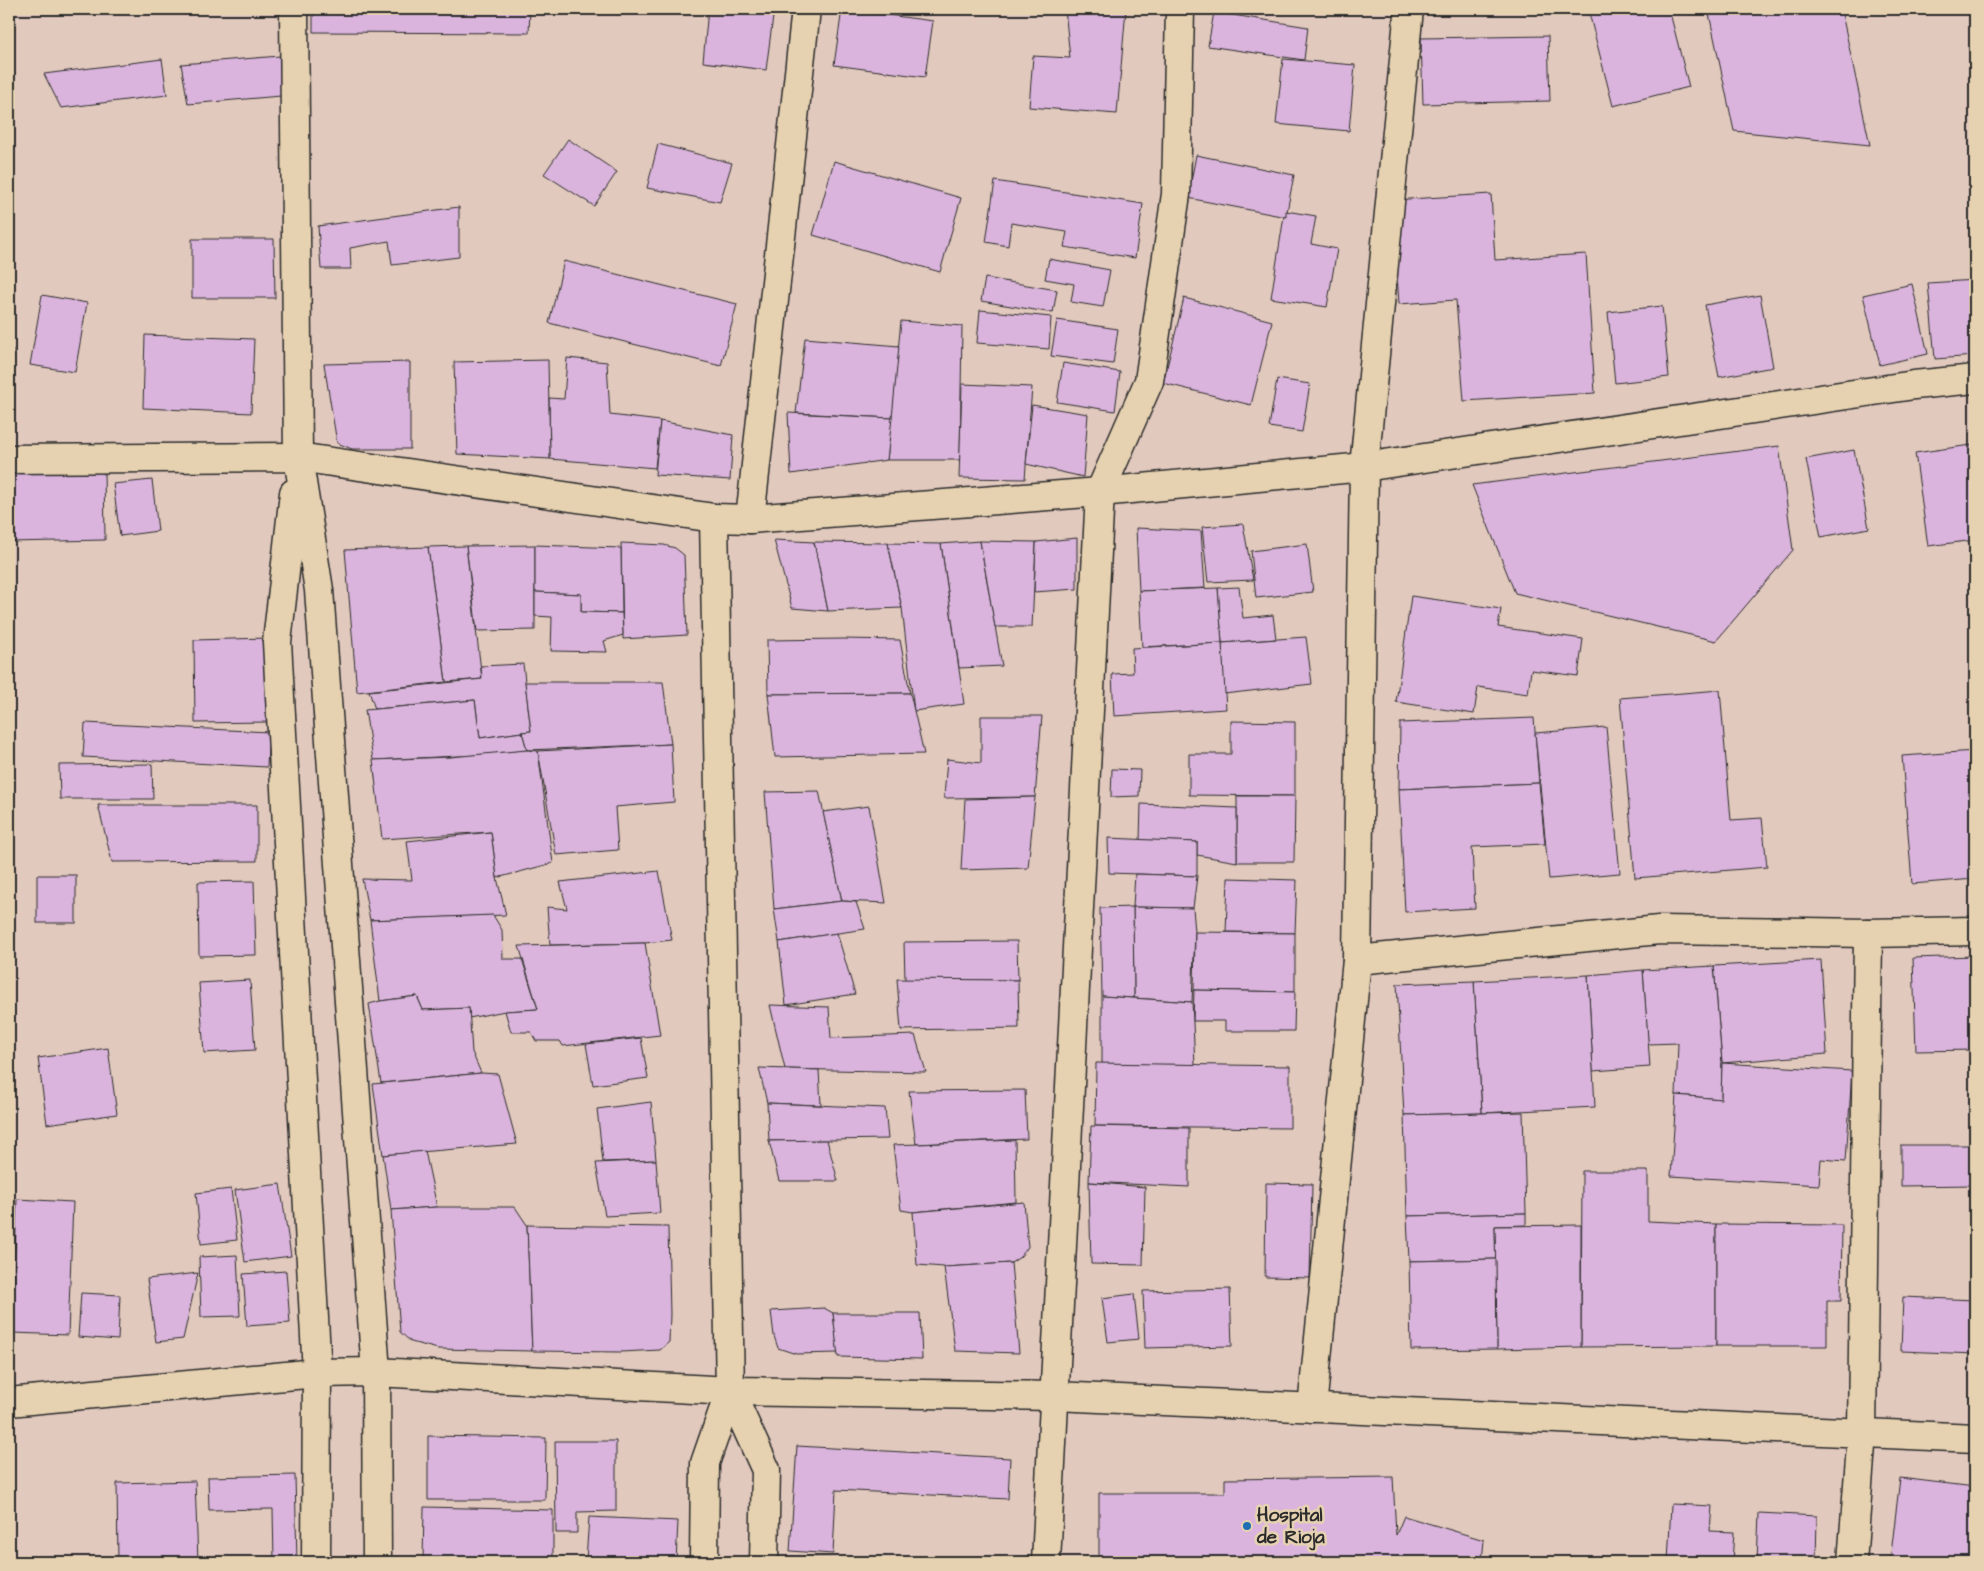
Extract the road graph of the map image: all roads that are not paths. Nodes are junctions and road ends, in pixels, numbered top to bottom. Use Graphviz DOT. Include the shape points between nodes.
graph roads {
  1 [pos="294,9"];
  2 [pos="806,9"];
  3 [pos="1180,9"];
  4 [pos="1409,9"];
  5 [pos="1975,379"];
  6 [pos="298,457"];
  7 [pos="9,459"];
  8 [pos="1364,467"];
  9 [pos="1100,492"];
  10 [pos="714,518"];
  11 [pos="750,519"];
  12 [pos="1975,931"];
  13 [pos="1868,934"];
  14 [pos="1357,960"];
  15 [pos="376,1372"];
  16 [pos="317,1373"];
  17 [pos="730,1391"];
  18 [pos="1055,1396"];
  19 [pos="9,1402"];
  20 [pos="1312,1408"];
  21 [pos="1862,1433"];
  22 [pos="1975,1438"];
  23 [pos="316,1562"];
  24 [pos="377,1562"];
  25 [pos="704,1562"];
  26 [pos="764,1562"];
  27 [pos="1046,1562"];
  28 [pos="1852,1562"];
  1 -- 6 [label="street"];
  2 -- 11 [label="street"];
  3 -- 9 [label="street" via="1176,194 1149,381"];
  4 -- 8 [label="street"];
  5 -- 8 [label="street" via="1914,384"];
  6 -- 7 [label="street"];
  6 -- 10 [label="street"];
  6 -- 15 [label="street" via="319,590"];
  6 -- 16 [label="street" via="277,642"];
  8 -- 9 [label="street"];
  8 -- 14 [label="street"];
  9 -- 11 [label="street"];
  9 -- 18 [label="street"];
  10 -- 11 [label="street"];
  10 -- 17 [label="street"];
  12 -- 13 [label="street"];
  13 -- 14 [label="street" via="1659,930"];
  13 -- 21 [label="street"];
  14 -- 20 [label="street"];
  15 -- 16 [label="street"];
  15 -- 17 [label="street"];
  15 -- 24 [label="street"];
  16 -- 19 [label="street"];
  16 -- 23 [label="street"];
  17 -- 18 [label="street"];
  17 -- 25 [label="street" via="705,1463"];
  17 -- 26 [label="street" via="766,1470"];
  18 -- 20 [label="street"];
  18 -- 27 [label="street"];
  20 -- 21 [label="street"];
  21 -- 22 [label="street"];
  21 -- 28 [label="street"];
}
